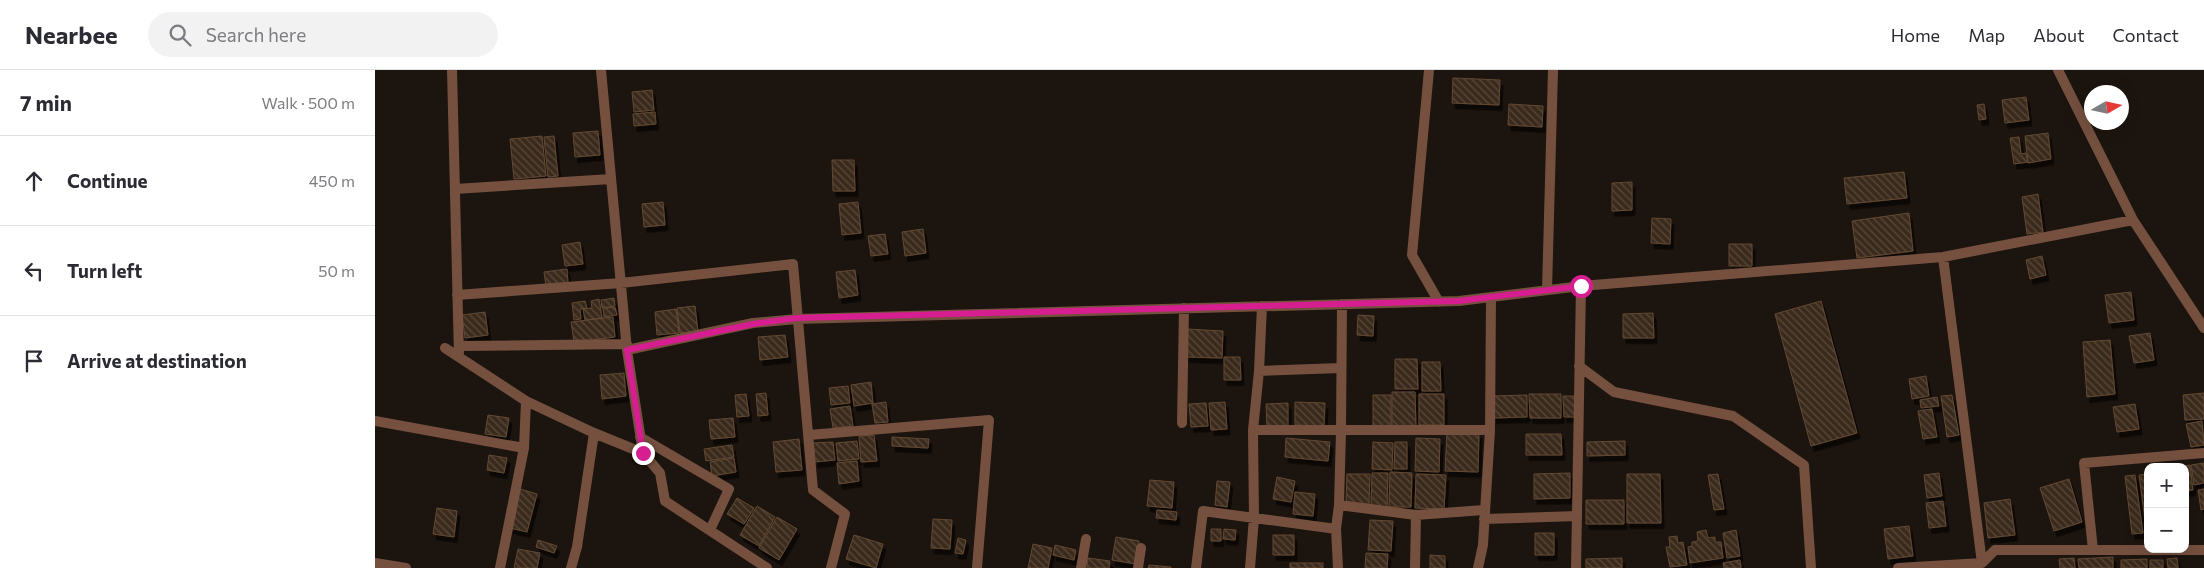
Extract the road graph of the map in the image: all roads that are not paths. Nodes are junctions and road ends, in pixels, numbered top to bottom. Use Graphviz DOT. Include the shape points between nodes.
graph roads {
  1 [pos="452,70"];
  2 [pos="601,70"];
  3 [pos="1429,70"];
  4 [pos="1553,70"];
  5 [pos="2058,70"];
  6 [pos="611,179"];
  7 [pos="455,189"];
  8 [pos="2133,220"];
  9 [pos="1943,257"];
  10 [pos="621,283"];
  11 [pos="1581,286"];
  12 [pos="1547,290"];
  13 [pos="457,295"];
  14 [pos="1491,297"];
  15 [pos="1439,302"];
  16 [pos="1342,304"];
  17 [pos="1262,306"];
  18 [pos="1184,308"];
  19 [pos="797,318"];
  20 [pos="2204,328"];
  21 [pos="460,346"];
  22 [pos="627,347"];
  23 [pos="445,348"];
  24 [pos="459,357"];
  25 [pos="1579,366"];
  26 [pos="1341,368"];
  27 [pos="1259,370"];
  28 [pos="526,400"];
  29 [pos="375,421"];
  30 [pos="1182,423"];
  31 [pos="1253,430"];
  32 [pos="1490,430"];
  33 [pos="1341,432"];
  34 [pos="593,433"];
  35 [pos="640,436"];
  36 [pos="809,436"];
  37 [pos="524,448"];
  38 [pos="643,453"];
  39 [pos="2204,453"];
  40 [pos="1339,504"];
  41 [pos="1484,514"];
  42 [pos="1416,515"];
  43 [pos="1577,516"];
  44 [pos="1254,518"];
  45 [pos="1337,529"];
  46 [pos="710,530"];
  47 [pos="1085,539"];
  48 [pos="1141,548"];
  49 [pos="2093,550"];
  50 [pos="2204,550"];
  51 [pos="375,563"];
  52 [pos="1981,563"];
  53 [pos="406,568"];
  54 [pos="500,568"];
  55 [pos="571,568"];
  56 [pos="767,568"];
  57 [pos="831,568"];
  58 [pos="977,568"];
  59 [pos="1081,568"];
  60 [pos="1138,568"];
  61 [pos="1196,568"];
  62 [pos="1250,568"];
  63 [pos="1338,568"];
  64 [pos="1415,568"];
  65 [pos="1478,568"];
  66 [pos="1576,568"];
  67 [pos="1811,568"];
  68 [pos="1898,568"];
  1 -- 7 [label="street"];
  2 -- 6 [label="street"];
  3 -- 15 [label="street" via="1412,255"];
  4 -- 12 [label="street"];
  5 -- 8 [label="street"];
  6 -- 7 [label="street"];
  6 -- 10 [label="street"];
  7 -- 13 [label="street"];
  8 -- 9 [label="street"];
  8 -- 20 [label="street"];
  9 -- 11 [label="street"];
  9 -- 52 [label="street"];
  10 -- 13 [label="street"];
  10 -- 19 [label="street" via="793,264"];
  10 -- 22 [label="street"];
  11 -- 12 [label="street"];
  11 -- 25 [label="street"];
  12 -- 14 [label="street"];
  13 -- 21 [label="street"];
  14 -- 15 [label="street"];
  14 -- 32 [label="street"];
  15 -- 16 [label="street"];
  16 -- 17 [label="street"];
  16 -- 26 [label="street"];
  17 -- 18 [label="street"];
  17 -- 27 [label="street"];
  18 -- 19 [label="street"];
  18 -- 30 [label="street"];
  19 -- 22 [label="street"];
  19 -- 36 [label="street"];
  21 -- 22 [label="street"];
  21 -- 24 [label="street"];
  22 -- 35 [label="street"];
  23 -- 24 [label="street"];
  24 -- 28 [label="street"];
  25 -- 43 [label="street"];
  25 -- 67 [label="street" via="1614,392 1733,416 1804,465"];
  26 -- 27 [label="street"];
  26 -- 33 [label="street"];
  27 -- 31 [label="street"];
  28 -- 34 [label="street"];
  28 -- 37 [label="street"];
  29 -- 37 [label="street"];
  31 -- 33 [label="street"];
  31 -- 44 [label="street"];
  32 -- 33 [label="street"];
  32 -- 41 [label="street"];
  33 -- 40 [label="street"];
  34 -- 38 [label="street"];
  34 -- 55 [label="street" via="577,547"];
  35 -- 38 [label="street"];
  35 -- 46 [label="street" via="729,489"];
  36 -- 57 [label="street" via="813,490 845,514"];
  36 -- 58 [label="street" via="989,420"];
  37 -- 54 [label="street"];
  38 -- 46 [label="street" via="661,473 665,501"];
  39 -- 49 [label="street" via="2084,463"];
  40 -- 42 [label="street"];
  40 -- 45 [label="street"];
  41 -- 42 [label="street"];
  41 -- 43 [label="street"];
  41 -- 65 [label="street"];
  42 -- 64 [label="street"];
  43 -- 66 [label="street"];
  44 -- 45 [label="street"];
  44 -- 61 [label="street" via="1203,511"];
  44 -- 62 [label="street"];
  45 -- 63 [label="street"];
  46 -- 56 [label="street"];
  47 -- 59 [label="street"];
  48 -- 60 [label="street"];
  49 -- 50 [label="street"];
  49 -- 52 [label="street" via="1995,550"];
  51 -- 53 [label="street"];
  52 -- 68 [label="street"];
}
